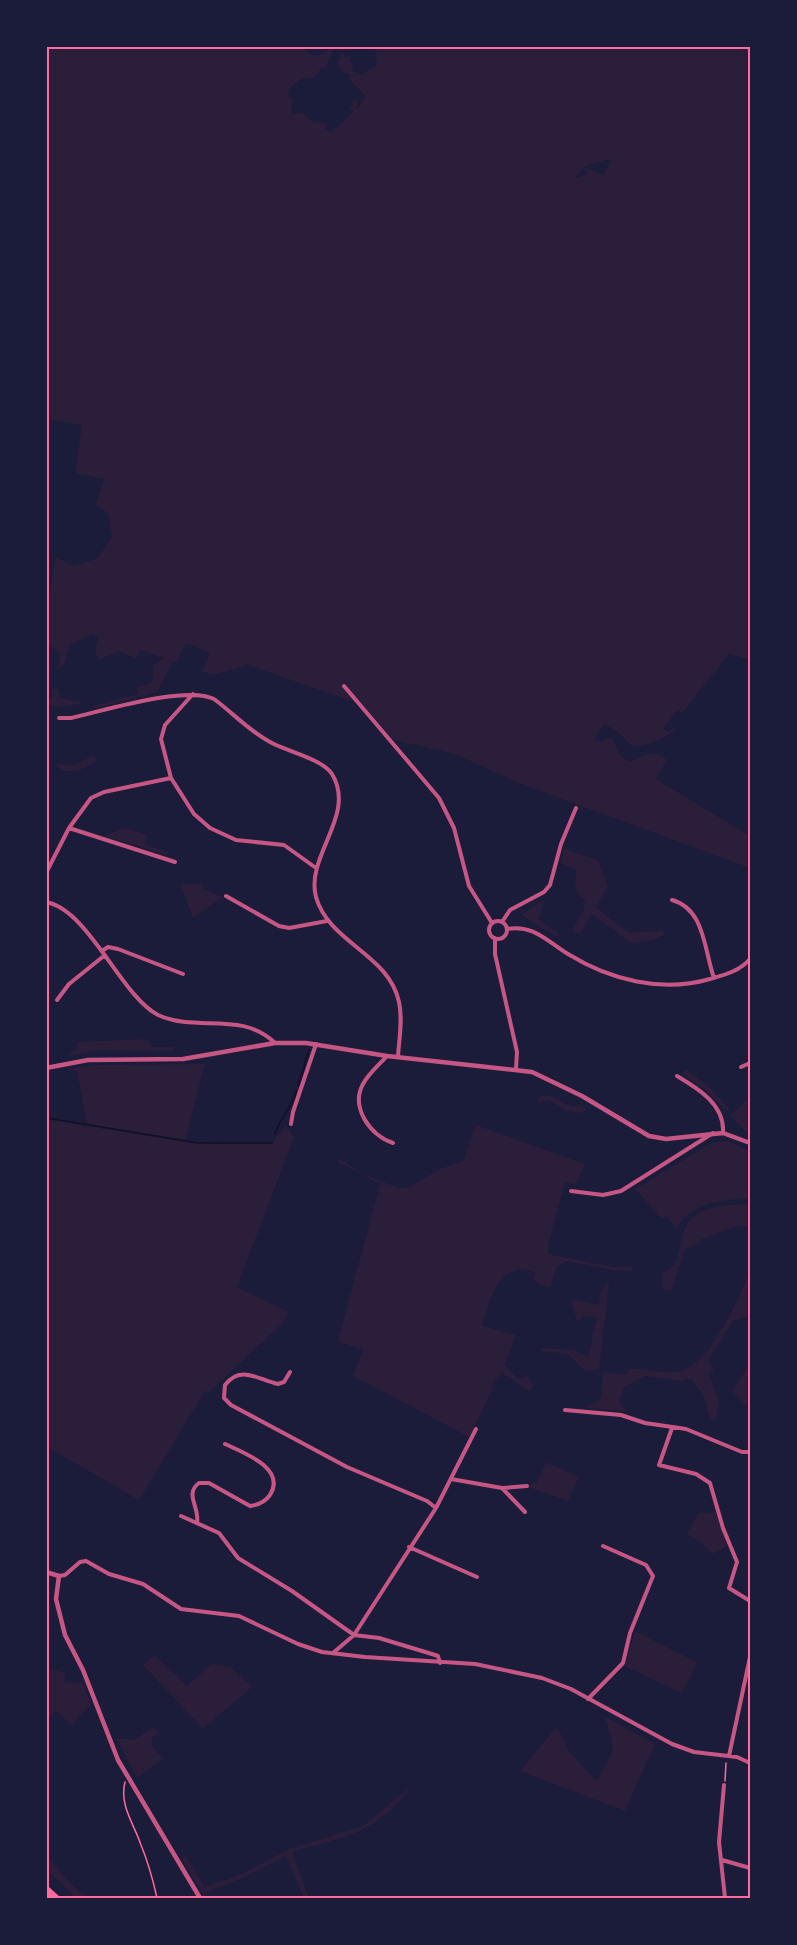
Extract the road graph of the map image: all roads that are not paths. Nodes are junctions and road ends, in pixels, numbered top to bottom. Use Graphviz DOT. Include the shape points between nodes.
graph roads {
  1 [pos="344,686"];
  2 [pos="193,694"];
  3 [pos="59,718"];
  4 [pos="171,778"];
  5 [pos="576,808"];
  6 [pos="69,828"];
  7 [pos="175,862"];
  8 [pos="316,868"];
  9 [pos="46,873"];
  10 [pos="226,896"];
  11 [pos="672,900"];
  12 [pos="46,902"];
  13 [pos="327,921"];
  14 [pos="502,922"];
  15 [pos="492,923"];
  16 [pos="507,928"];
  17 [pos="495,938"];
  18 [pos="46,939"];
  19 [pos="46,946"];
  20 [pos="104,953"];
  21 [pos="750,959"];
  22 [pos="183,974"];
  23 [pos="714,978"];
  24 [pos="57,1000"];
  25 [pos="275,1042"];
  26 [pos="316,1044"];
  27 [pos="387,1056"];
  28 [pos="398,1057"];
  29 [pos="750,1063"];
  30 [pos="741,1067"];
  31 [pos="46,1068"];
  32 [pos="516,1069"];
  33 [pos="677,1076"];
  34 [pos="291,1124"];
  35 [pos="715,1133"];
  36 [pos="723,1133"];
  37 [pos="393,1143"];
  38 [pos="750,1143"];
  39 [pos="571,1191"];
  40 [pos="290,1372"];
  41 [pos="565,1410"];
  42 [pos="672,1428"];
  43 [pos="476,1429"];
  44 [pos="225,1444"];
  45 [pos="750,1452"];
  46 [pos="451,1479"];
  47 [pos="527,1486"];
  48 [pos="502,1488"];
  49 [pos="436,1508"];
  50 [pos="525,1512"];
  51 [pos="181,1516"];
  52 [pos="197,1523"];
  53 [pos="603,1546"];
  54 [pos="410,1547"];
  55 [pos="46,1572"];
  56 [pos="59,1576"];
  57 [pos="477,1577"];
  58 [pos="750,1601"];
  59 [pos="354,1635"];
  60 [pos="333,1654"];
  61 [pos="750,1657"];
  62 [pos="440,1663"];
  63 [pos="588,1699"];
  64 [pos="729,1756"];
  65 [pos="750,1757"];
  66 [pos="743,1759"];
  67 [pos="750,1763"];
  68 [pos="724,1785"];
  69 [pos="722,1860"];
  70 [pos="750,1868"];
  71 [pos="46,1889"];
  72 [pos="56,1899"];
  73 [pos="200,1899"];
  74 [pos="725,1899"];
  1 -- 15 [label="street" via="439,798 454,828 469,886"];
  2 -- 3 [label="street"];
  2 -- 4 [label="street" via="161,735"];
  2 -- 8 [label="street" via="211,697 264,739 331,773 338,795 337,809"];
  4 -- 6 [label="street" via="97,795"];
  4 -- 8 [label="street" via="194,814 210,828 240,842 284,845"];
  5 -- 14 [label="street" via="548,888 510,910"];
  6 -- 7 [label="street"];
  6 -- 9 [label="street"];
  8 -- 13 [label="street" via="316,896"];
  10 -- 13 [label="street" via="279,926 289,928"];
  11 -- 23 [label="street" via="696,917"];
  12 -- 20 [label="street" via="67,913"];
  13 -- 28 [label="street" via="377,964 394,988 400,1012"];
  14 -- 15 [label="street"];
  14 -- 16 [label="street"];
  15 -- 17 [label="street" via="489,932"];
  16 -- 17 [label="street" via="504,937"];
  16 -- 23 [label="street" via="532,930 581,961 628,980 678,985"];
  17 -- 32 [label="street" via="495,954 517,1052"];
  18 -- 19 [label="street"];
  20 -- 22 [label="street" via="108,947 118,949"];
  20 -- 24 [label="street"];
  20 -- 25 [label="street" via="136,996 156,1014 177,1020 244,1024 264,1032"];
  21 -- 23 [label="street" via="737,970"];
  25 -- 26 [label="street"];
  25 -- 31 [label="street" via="183,1059 97,1059"];
  26 -- 27 [label="street"];
  26 -- 34 [label="street"];
  27 -- 28 [label="street"];
  27 -- 37 [label="street" via="364,1083 359,1100 371,1128 383,1140"];
  28 -- 32 [label="street"];
  29 -- 30 [label="street"];
  32 -- 35 [label="street" via="532,1072 576,1093 649,1136 666,1139"];
  33 -- 36 [label="street" via="715,1105 724,1121"];
  35 -- 36 [label="street"];
  35 -- 39 [label="street" via="621,1191 603,1195"];
  36 -- 38 [label="street"];
  40 -- 49 [label="street" via="278,1384 252,1374 236,1375 225,1385 224,1398 347,1467 428,1501"];
  41 -- 42 [label="street" via="621,1415"];
  42 -- 45 [label="street" via="686,1429"];
  42 -- 58 [label="street" via="660,1465 696,1474 711,1484 737,1562 729,1588"];
  43 -- 46 [label="street"];
  44 -- 52 [label="street" via="266,1467 273,1479 272,1492 264,1502 248,1505 209,1483 200,1483 191,1496 198,1509"];
  46 -- 48 [label="street"];
  46 -- 49 [label="street"];
  47 -- 48 [label="street"];
  48 -- 50 [label="street"];
  49 -- 54 [label="street"];
  51 -- 52 [label="street"];
  52 -- 59 [label="street" via="222,1535 238,1558"];
  53 -- 63 [label="street" via="646,1565 653,1576 622,1663"];
  54 -- 57 [label="street"];
  54 -- 59 [label="street"];
  55 -- 56 [label="street"];
  56 -- 60 [label="street" via="84,1561 109,1574 143,1584 181,1609 234,1615 298,1644"];
  56 -- 73 [label="street" via="55,1597 65,1635 127,1778"];
  59 -- 60 [label="street"];
  59 -- 62 [label="street" via="379,1638 432,1654 438,1656"];
  60 -- 62 [label="street"];
  61 -- 64 [label="street"];
  62 -- 63 [label="street" via="475,1664 532,1675"];
  63 -- 64 [label="street" via="672,1744 703,1754"];
  64 -- 66 [label="street"];
  65 -- 66 [label="street"];
  66 -- 67 [label="street"];
  68 -- 69 [label="street" via="719,1842"];
  69 -- 70 [label="street"];
  69 -- 74 [label="street"];
  71 -- 72 [label="highway"];
}
